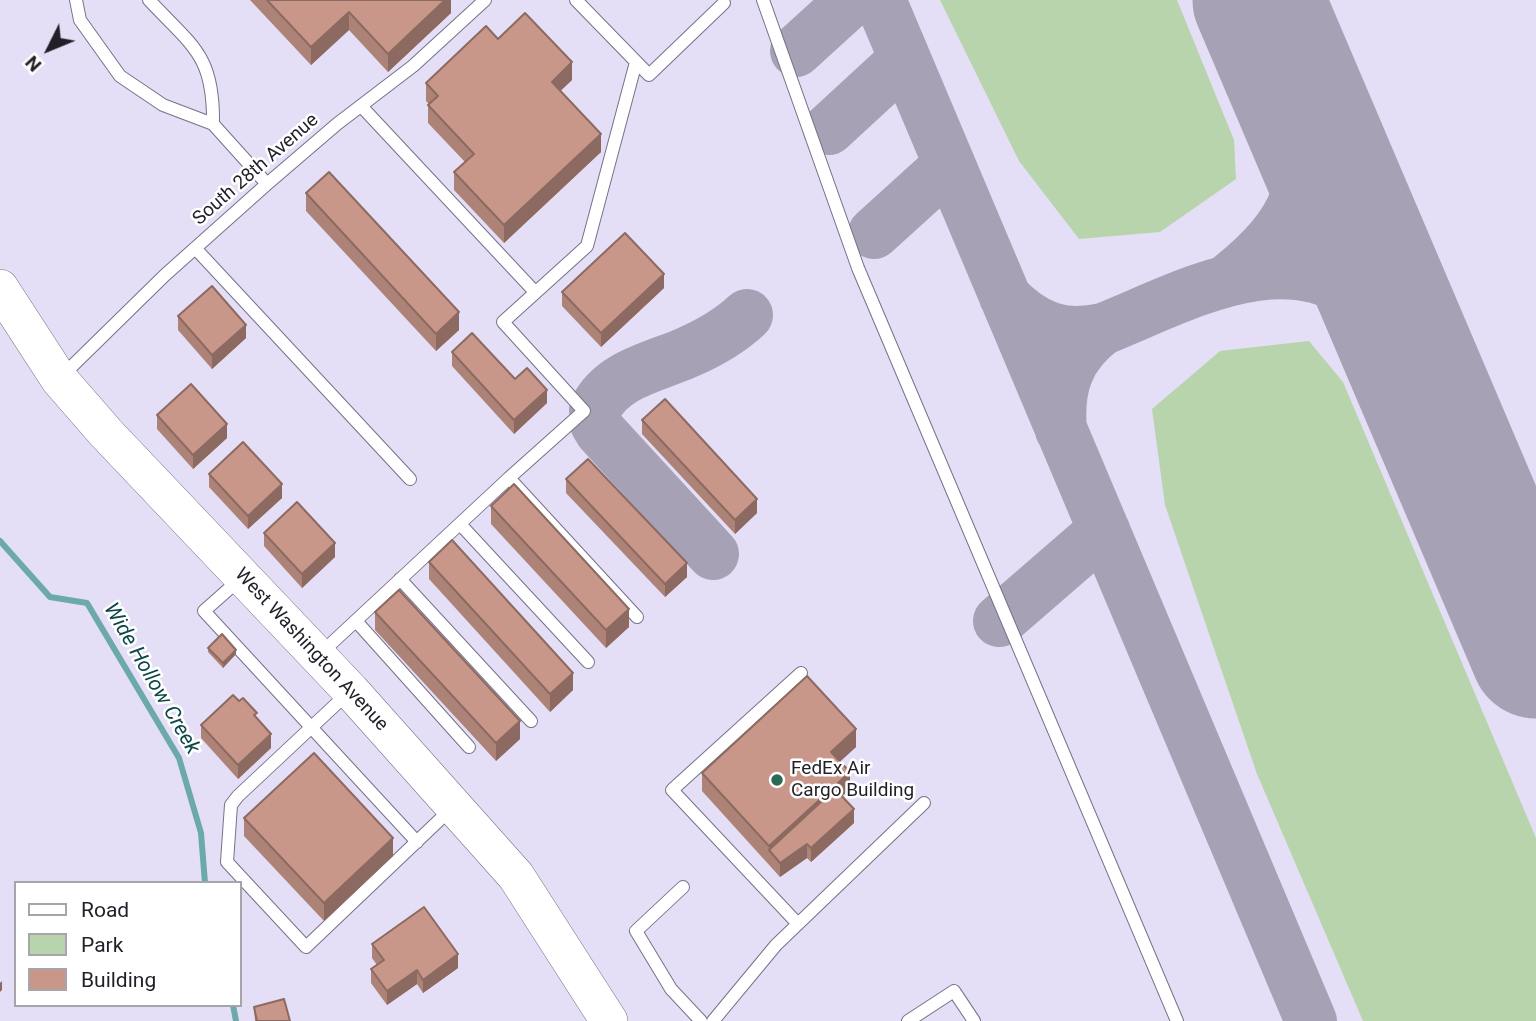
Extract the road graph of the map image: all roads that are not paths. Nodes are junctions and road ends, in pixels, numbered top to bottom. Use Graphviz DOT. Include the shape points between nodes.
graph roads {
  1 [pos="76,0"];
  2 [pos="149,0"];
  3 [pos="485,0"];
  4 [pos="576,0"];
  5 [pos="763,0"];
  6 [pos="724,3"];
  7 [pos="636,62"];
  8 [pos="362,107"];
  9 [pos="213,124"];
  10 [pos="267,184"];
  11 [pos="195,248"];
  12 [pos="0,288"];
  13 [pos="535,292"];
  14 [pos="60,379"];
  15 [pos="509,478"];
  16 [pos="410,479"];
  17 [pos="460,524"];
  18 [pos="242,576"];
  19 [pos="400,579"];
  20 [pos="637,617"];
  21 [pos="356,621"];
  22 [pos="318,656"];
  23 [pos="589,662"];
  24 [pos="801,673"];
  25 [pos="351,691"];
  26 [pos="531,721"];
  27 [pos="312,727"];
  28 [pos="469,747"];
  29 [pos="924,803"];
  30 [pos="455,806"];
  31 [pos="417,842"];
  32 [pos="683,887"];
  33 [pos="798,924"];
  34 [pos="609,1021"];
  35 [pos="701,1021"];
  36 [pos="713,1021"];
  37 [pos="908,1021"];
  38 [pos="974,1021"];
  39 [pos="1177,1021"];
  1 -- 9 [label="lane" via="80,20 120,76 163,105"];
  2 -- 9 [label="lane" via="208,69"];
  3 -- 8 [label="lane, South 28th Avenue"];
  4 -- 7 [label="lane"];
  5 -- 39 [label="lane" via="858,268"];
  6 -- 7 [label="lane" via="649,75"];
  7 -- 13 [label="lane" via="587,246"];
  8 -- 10 [label="lane, South 28th Avenue"];
  8 -- 13 [label="lane"];
  9 -- 10 [label="lane"];
  10 -- 11 [label="lane, South 28th Avenue"];
  11 -- 14 [label="lane, South 28th Avenue"];
  11 -- 16 [label="lane"];
  12 -- 14 [label="main road, West Washington Avenue"];
  13 -- 15 [label="lane" via="503,322 584,411"];
  14 -- 18 [label="main road, West Washington Avenue"];
  15 -- 17 [label="lane"];
  15 -- 20 [label="lane"];
  17 -- 19 [label="lane"];
  17 -- 23 [label="lane"];
  18 -- 22 [label="main road, West Washington Avenue"];
  18 -- 27 [label="lane" via="204,611"];
  19 -- 21 [label="lane"];
  19 -- 26 [label="lane"];
  21 -- 22 [label="lane"];
  21 -- 28 [label="lane"];
  22 -- 25 [label="main road, West Washington Avenue"];
  24 -- 33 [label="lane" via="672,790"];
  25 -- 27 [label="lane"];
  25 -- 30 [label="main road, West Washington Avenue"];
  27 -- 31 [label="lane"];
  27 -- 31 [label="lane" via="231,805 227,862 306,947"];
  29 -- 33 [label="lane"];
  30 -- 31 [label="lane"];
  30 -- 34 [label="main road, West Washington Avenue" via="516,876"];
  32 -- 35 [label="lane" via="636,931 671,989"];
  33 -- 36 [label="lane"];
  37 -- 38 [label="lane" via="954,991"];
}
